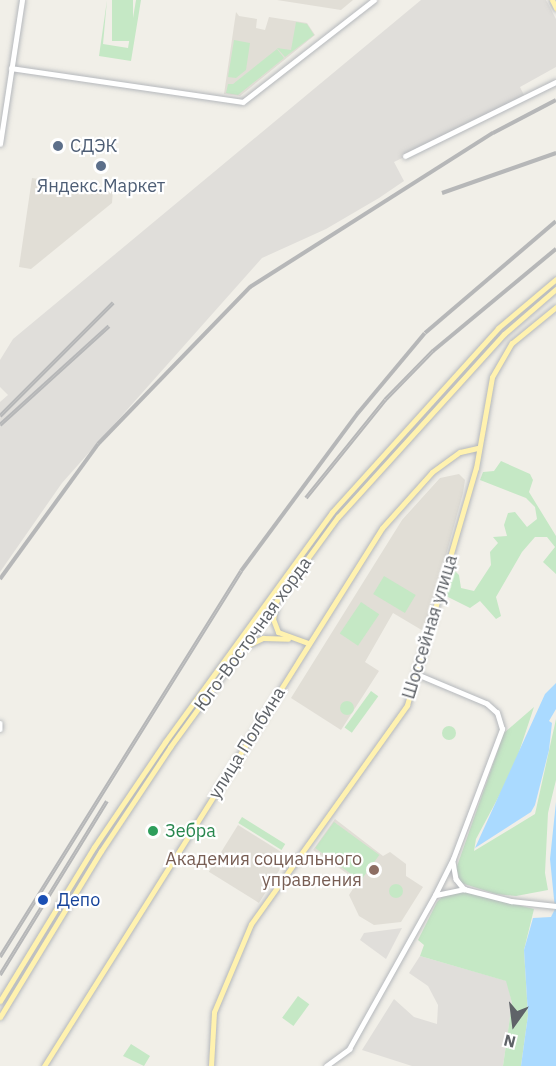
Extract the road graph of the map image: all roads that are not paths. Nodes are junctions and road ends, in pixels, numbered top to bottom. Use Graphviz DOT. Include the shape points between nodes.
graph roads {
  1 [pos="22,0"];
  2 [pos="374,0"];
  3 [pos="552,0"];
  4 [pos="556,8"];
  5 [pos="11,68"];
  6 [pos="556,82"];
  7 [pos="0,144"];
  8 [pos="405,156"];
  9 [pos="556,279"];
  10 [pos="556,289"];
  11 [pos="556,307"];
  12 [pos="478,448"];
  13 [pos="278,601"];
  14 [pos="299,640"];
  15 [pos="309,643"];
  16 [pos="241,651"];
  17 [pos="418,675"];
  18 [pos="0,723"];
  19 [pos="0,729"];
  20 [pos="453,859"];
  21 [pos="464,889"];
  22 [pos="435,895"];
  23 [pos="555,906"];
  24 [pos="0,1001"];
  25 [pos="0,1017"];
  26 [pos="44,1066"];
  27 [pos="211,1066"];
  28 [pos="326,1066"];
  1 -- 5 [label="street"];
  2 -- 5 [label="street" via="243,102"];
  3 -- 4 [label="main road"];
  5 -- 7 [label="street"];
  6 -- 8 [label="street"];
  9 -- 24 [label="main road, Юго-Восточная хорда" via="498,328 333,512 152,761"];
  10 -- 13 [label="main road, Юго-Восточная хорда" via="504,334 392,455 338,517"];
  11 -- 12 [label="main road, Шоссейная улица" via="518,338 499,362 486,394"];
  12 -- 15 [label="main road, улица Полбина" via="445,461 395,511"];
  12 -- 17 [label="main road, Шоссейная улица"];
  13 -- 14 [label="main road" via="276,629"];
  13 -- 16 [label="main road, Юго-Восточная хорда"];
  14 -- 15 [label="main road"];
  14 -- 16 [label="main road" via="262,638"];
  15 -- 26 [label="main road, улица Полбина"];
  16 -- 25 [label="main road, Юго-Восточная хорда" via="107,841"];
  17 -- 20 [label="street" via="487,704 501,721 501,734"];
  17 -- 27 [label="main road, Шоссейная улица" via="402,714 251,924 214,1012"];
  18 -- 19 [label="street"];
  20 -- 21 [label="street" via="456,879"];
  20 -- 22 [label="street"];
  21 -- 22 [label="street"];
  21 -- 23 [label="street"];
  22 -- 28 [label="street" via="349,1049"];
}
